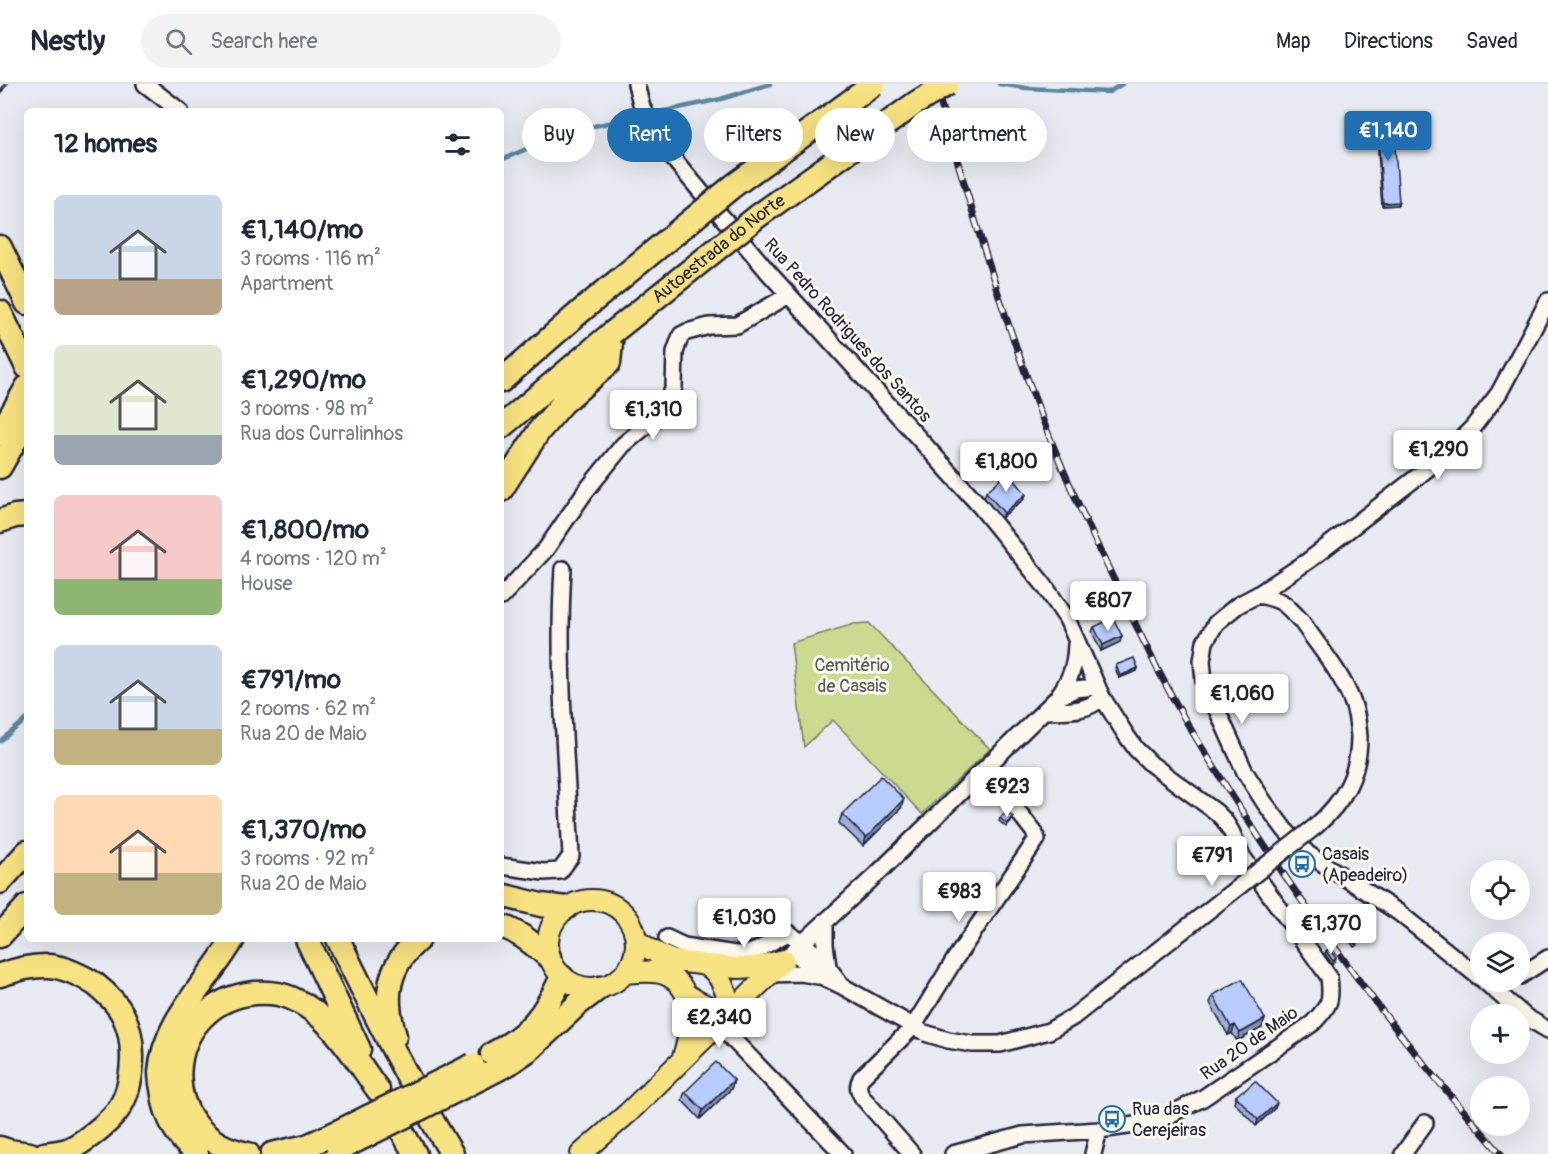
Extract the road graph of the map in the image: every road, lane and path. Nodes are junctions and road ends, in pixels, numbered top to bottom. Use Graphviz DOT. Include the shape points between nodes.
graph roads {
  1 [pos="145,84"];
  2 [pos="636,84"];
  3 [pos="874,84"];
  4 [pos="947,84"];
  5 [pos="176,108"];
  6 [pos="0,247"];
  7 [pos="789,295"];
  8 [pos="24,297"];
  9 [pos="1548,301"];
  10 [pos="0,312"];
  11 [pos="612,333"];
  12 [pos="24,361"];
  13 [pos="504,378"];
  14 [pos="24,392"];
  15 [pos="504,424"];
  16 [pos="24,425"];
  17 [pos="0,434"];
  18 [pos="0,467"];
  19 [pos="509,472"];
  20 [pos="24,515"];
  21 [pos="0,521"];
  22 [pos="563,569"];
  23 [pos="504,594"];
  24 [pos="1257,595"];
  25 [pos="1076,641"];
  26 [pos="1099,692"];
  27 [pos="1057,698"];
  28 [pos="1045,711"];
  29 [pos="977,776"];
  30 [pos="24,856"];
  31 [pos="504,866"];
  32 [pos="0,873"];
  33 [pos="0,882"];
  34 [pos="504,896"];
  35 [pos="24,909"];
  36 [pos="562,911"];
  37 [pos="504,913"];
  38 [pos="825,921"];
  39 [pos="504,927"];
  40 [pos="0,936"];
  41 [pos="667,938"];
  42 [pos="637,941"];
  43 [pos="231,942"];
  44 [pos="308,942"];
  45 [pos="339,942"];
  46 [pos="415,942"];
  47 [pos="794,951"];
  48 [pos="549,957"];
  49 [pos="1548,958"];
  50 [pos="706,965"];
  51 [pos="1470,970"];
  52 [pos="1530,970"];
  53 [pos="825,971"];
  54 [pos="626,973"];
  55 [pos="0,975"];
  56 [pos="770,975"];
  57 [pos="562,977"];
  58 [pos="599,988"];
  59 [pos="1498,992"];
  60 [pos="1508,992"];
  61 [pos="687,995"];
  62 [pos="1504,997"];
  63 [pos="724,1019"];
  64 [pos="919,1030"];
  65 [pos="1548,1030"];
  66 [pos="684,1058"];
  67 [pos="477,1072"];
  68 [pos="407,1075"];
  69 [pos="378,1090"];
  70 [pos="1425,1123"];
  71 [pos="1099,1130"];
  72 [pos="333,1146"];
  73 [pos="0,1148"];
  74 [pos="30,1154"];
  75 [pos="44,1154"];
  76 [pos="197,1154"];
  77 [pos="248,1154"];
  78 [pos="272,1154"];
  79 [pos="415,1154"];
  80 [pos="452,1154"];
  81 [pos="581,1154"];
  82 [pos="843,1154"];
  83 [pos="912,1154"];
  84 [pos="953,1154"];
  85 [pos="1093,1154"];
  86 [pos="1403,1154"];
  1 -- 5 [label="street"];
  2 -- 7 [label="street, Rua Pedro Rodrigues dos Santos" via="642,107 675,162"];
  3 -- 13 [label="highway, Autoestrada do Norte, bridge" via="734,186"];
  4 -- 11 [label="highway, Autoestrada do Norte, bridge" via="758,216"];
  6 -- 8 [label="highway"];
  7 -- 23 [label="street" via="737,325 709,326 681,335 675,352 674,387 660,414 623,445 546,549"];
  7 -- 25 [label="street, Rua Pedro Rodrigues dos Santos" via="980,506 1044,585"];
  9 -- 24 [label="street" via="1499,393 1473,427 1421,474"];
  10 -- 12 [label="highway"];
  11 -- 15 [label="highway, Autoestrada do Norte"];
  11 -- 19 [label="highway" via="609,363 563,403"];
  14 -- 17 [label="highway"];
  16 -- 18 [label="highway"];
  20 -- 21 [label="highway"];
  22 -- 31 [label="street" via="560,612 571,856 560,871"];
  24 -- 51 [label="street" via="1216,623 1205,642 1202,661 1204,681 1245,772 1285,830 1308,854 1398,912"];
  24 -- 64 [label="street, bridge" via="1275,598 1302,622 1353,702 1359,726 1355,772 1330,813 1082,1010 1049,1031 1000,1044 972,1044"];
  25 -- 26 [label="street, Rua Pedro Rodrigues dos Santos"];
  25 -- 27 [label="street" via="1073,670"];
  26 -- 27 [label="street" via="1075,689"];
  26 -- 28 [label="street" via="1093,705"];
  26 -- 71 [label="street, Rua 20 de Maio" via="1125,735 1151,764 1224,820 1242,856 1329,976 1331,992 1327,1007 1313,1023 1203,1098 1142,1124"];
  27 -- 28 [label="street"];
  28 -- 29 [label="street"];
  29 -- 38 [label="street"];
  29 -- 64 [label="street" via="1006,796 1036,839 956,959"];
  30 -- 32 [label="highway"];
  30 -- 33 [label="highway"];
  34 -- 36 [label="highway"];
  35 -- 40 [label="highway"];
  36 -- 37 [label="highway" via="531,917"];
  36 -- 42 [label="main road" via="592,899 605,902 627,916"];
  36 -- 48 [label="main road" via="550,928"];
  38 -- 47 [label="street"];
  38 -- 53 [label="street"];
  39 -- 48 [label="highway"];
  41 -- 47 [label="street" via="684,945 746,954 788,933"];
  42 -- 50 [label="main road" via="674,961"];
  42 -- 54 [label="main road"];
  43 -- 76 [label="highway" via="183,1010 166,1045 160,1074 164,1104 174,1127"];
  44 -- 69 [label="highway"];
  45 -- 68 [label="highway"];
  46 -- 68 [label="highway" via="396,966 389,986 393,1031"];
  47 -- 50 [label="main road" via="755,967"];
  47 -- 53 [label="street" via="807,965"];
  47 -- 56 [label="main road"];
  48 -- 57 [label="main road"];
  49 -- 52 [label="street"];
  50 -- 63 [label="main road" via="725,990 729,1005"];
  53 -- 56 [label="street"];
  53 -- 64 [label="street" via="842,986"];
  54 -- 58 [label="main road" via="609,986"];
  54 -- 61 [label="main road" via="663,974 681,985"];
  55 -- 75 [label="highway" via="51,966 83,976 104,990 122,1015 130,1038 132,1066 128,1090 115,1113 94,1134 68,1150"];
  56 -- 63 [label="main road"];
  57 -- 58 [label="main road" via="579,987"];
  57 -- 67 [label="highway" via="550,1003 533,1025"];
  58 -- 67 [label="highway" via="530,1049 508,1064"];
  59 -- 62 [label="street"];
  60 -- 62 [label="street"];
  61 -- 63 [label="main road"];
  61 -- 66 [label="main road" via="690,1037"];
  62 -- 65 [label="street"];
  63 -- 66 [label="main road"];
  63 -- 82 [label="street"];
  64 -- 83 [label="street" via="861,1078 858,1085 863,1098"];
  66 -- 81 [label="main road"];
  67 -- 72 [label="highway, bridge"];
  68 -- 80 [label="highway"];
  69 -- 77 [label="highway" via="336,1033 291,997 267,992 242,995 217,1005 199,1021 185,1043 178,1073 182,1100 194,1122 214,1142"];
  69 -- 79 [label="highway"];
  70 -- 86 [label="street"];
  71 -- 84 [label="street, Rua 20 de Maio" via="1023,1135"];
  71 -- 85 [label="street"];
  72 -- 78 [label="highway" via="307,1146"];
  73 -- 74 [label="highway"];
}
